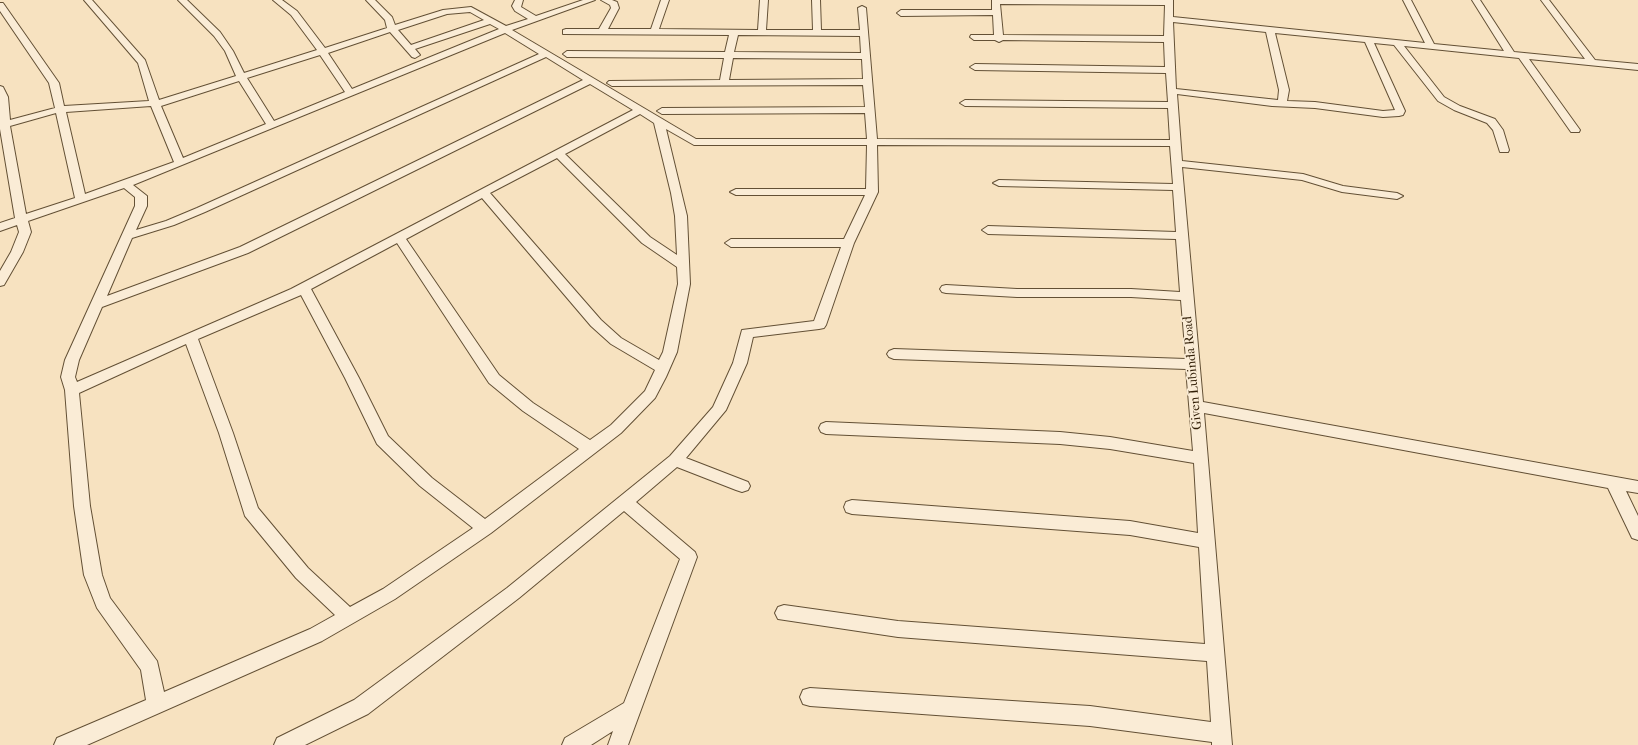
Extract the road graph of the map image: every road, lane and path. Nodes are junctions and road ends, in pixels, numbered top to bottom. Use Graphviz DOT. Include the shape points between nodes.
graph roads {
  1 [pos="88,0"];
  2 [pos="182,0"];
  3 [pos="277,0"];
  4 [pos="370,0"];
  5 [pos="519,0"];
  6 [pos="591,0"];
  7 [pos="605,0"];
  8 [pos="665,0"];
  9 [pos="764,0"];
  10 [pos="816,0"];
  11 [pos="995,0"];
  12 [pos="1407,0"];
  13 [pos="1476,0"];
  14 [pos="1545,0"];
  15 [pos="457,1"];
  16 [pos="1169,2"];
  17 [pos="0,5"];
  18 [pos="862,8"];
  19 [pos="996,12"];
  20 [pos="901,13"];
  21 [pos="1168,19"];
  22 [pos="534,20"];
  23 [pos="491,22"];
  24 [pos="391,26"];
  25 [pos="504,30"];
  26 [pos="1270,30"];
  27 [pos="566,32"];
  28 [pos="602,32"];
  29 [pos="654,32"];
  30 [pos="734,32"];
  31 [pos="762,32"];
  32 [pos="817,32"];
  33 [pos="864,32"];
  34 [pos="974,37"];
  35 [pos="999,39"];
  36 [pos="1168,39"];
  37 [pos="1368,39"];
  38 [pos="1396,42"];
  39 [pos="1431,46"];
  40 [pos="409,48"];
  41 [pos="323,51"];
  42 [pos="546,54"];
  43 [pos="568,54"];
  44 [pos="1511,54"];
  45 [pos="1522,55"];
  46 [pos="728,56"];
  47 [pos="866,56"];
  48 [pos="1592,62"];
  49 [pos="423,63"];
  50 [pos="976,67"];
  51 [pos="1638,67"];
  52 [pos="1170,70"];
  53 [pos="242,77"];
  54 [pos="590,80"];
  55 [pos="724,82"];
  56 [pos="868,82"];
  57 [pos="612,83"];
  58 [pos="0,90"];
  59 [pos="350,93"];
  60 [pos="1173,98"];
  61 [pos="965,103"];
  62 [pos="1282,103"];
  63 [pos="155,104"];
  64 [pos="60,109"];
  65 [pos="641,109"];
  66 [pos="869,110"];
  67 [pos="661,116"];
  68 [pos="3,125"];
  69 [pos="271,125"];
  70 [pos="1575,130"];
  71 [pos="872,143"];
  72 [pos="1176,143"];
  73 [pos="1504,150"];
  74 [pos="558,154"];
  75 [pos="180,163"];
  76 [pos="1177,163"];
  77 [pos="999,183"];
  78 [pos="125,184"];
  79 [pos="1179,188"];
  80 [pos="736,192"];
  81 [pos="872,192"];
  82 [pos="484,193"];
  83 [pos="1397,196"];
  84 [pos="81,199"];
  85 [pos="21,219"];
  86 [pos="0,227"];
  87 [pos="988,230"];
  88 [pos="128,236"];
  89 [pos="1182,236"];
  90 [pos="399,238"];
  91 [pos="731,243"];
  92 [pos="848,243"];
  93 [pos="683,265"];
  94 [pos="0,282"];
  95 [pos="304,288"];
  96 [pos="946,289"];
  97 [pos="1186,296"];
  98 [pos="98,304"];
  99 [pos="190,337"];
  100 [pos="894,354"];
  101 [pos="1192,364"];
  102 [pos="663,368"];
  103 [pos="72,390"];
  104 [pos="1196,406"];
  105 [pos="826,428"];
  106 [pos="590,448"];
  107 [pos="1201,458"];
  108 [pos="675,460"];
  109 [pos="1614,483"];
  110 [pos="742,486"];
  111 [pos="1638,487"];
  112 [pos="626,502"];
  113 [pos="852,507"];
  114 [pos="485,528"];
  115 [pos="1638,533"];
  116 [pos="1207,541"];
  117 [pos="784,613"];
  118 [pos="349,617"];
  119 [pos="1215,653"];
  120 [pos="810,697"];
  121 [pos="156,704"];
  122 [pos="631,710"];
  123 [pos="1221,739"];
  124 [pos="64,745"];
  125 [pos="284,745"];
  126 [pos="572,745"];
  127 [pos="618,745"];
  1 -- 63 [label="street" via="142,62"];
  2 -- 53 [label="street" via="217,34"];
  3 -- 41 [label="street" via="294,13"];
  4 -- 24 [label="street"];
  5 -- 22 [label="street" via="516,6 518,9"];
  6 -- 22 [label="street"];
  7 -- 28 [label="street" via="614,4 615,8"];
  8 -- 29 [label="street"];
  9 -- 31 [label="street"];
  10 -- 32 [label="street"];
  11 -- 16 [label="street"];
  11 -- 19 [label="street"];
  12 -- 39 [label="street"];
  13 -- 44 [label="street"];
  14 -- 48 [label="street"];
  15 -- 24 [label="street"];
  16 -- 21 [label="street, Given Lubinda Road"];
  17 -- 64 [label="street" via="54,83"];
  18 -- 33 [label="street"];
  19 -- 20 [label="street"];
  19 -- 35 [label="street"];
  21 -- 26 [label="street"];
  21 -- 36 [label="street, Given Lubinda Road"];
  22 -- 25 [label="street"];
  23 -- 24 [label="street" via="471,9 446,12"];
  23 -- 25 [label="street"];
  23 -- 40 [label="street"];
  24 -- 40 [label="street"];
  24 -- 41 [label="street"];
  25 -- 42 [label="street"];
  25 -- 49 [label="street"];
  26 -- 37 [label="street"];
  26 -- 62 [label="street" via="1284,90"];
  27 -- 28 [label="street"];
  28 -- 29 [label="street"];
  29 -- 30 [label="street"];
  30 -- 31 [label="street"];
  30 -- 46 [label="street"];
  31 -- 32 [label="street"];
  32 -- 33 [label="street"];
  33 -- 47 [label="street"];
  34 -- 35 [label="street"];
  35 -- 36 [label="street"];
  36 -- 52 [label="street, Given Lubinda Road"];
  37 -- 38 [label="street"];
  37 -- 62 [label="street" via="1399,113"];
  38 -- 39 [label="street"];
  38 -- 73 [label="street" via="1441,99 1491,121 1498,130"];
  39 -- 44 [label="street"];
  40 -- 49 [label="street"];
  41 -- 53 [label="street"];
  41 -- 59 [label="street"];
  42 -- 54 [label="street"];
  42 -- 88 [label="street" via="201,210"];
  43 -- 46 [label="street"];
  44 -- 45 [label="street"];
  45 -- 48 [label="street"];
  45 -- 70 [label="street"];
  46 -- 47 [label="street"];
  46 -- 55 [label="street"];
  47 -- 56 [label="street"];
  48 -- 51 [label="street"];
  49 -- 59 [label="street"];
  50 -- 52 [label="street"];
  52 -- 60 [label="street, Given Lubinda Road"];
  53 -- 63 [label="street"];
  53 -- 69 [label="street"];
  54 -- 65 [label="street"];
  54 -- 98 [label="street" via="244,250"];
  55 -- 56 [label="street"];
  55 -- 57 [label="street"];
  56 -- 66 [label="street"];
  58 -- 68 [label="street" via="3,97"];
  59 -- 69 [label="street"];
  60 -- 61 [label="street"];
  60 -- 62 [label="street"];
  60 -- 72 [label="street, Given Lubinda Road"];
  63 -- 64 [label="street"];
  63 -- 75 [label="street"];
  64 -- 68 [label="street"];
  64 -- 84 [label="street"];
  65 -- 67 [label="street"];
  65 -- 74 [label="street"];
  66 -- 67 [label="street"];
  66 -- 71 [label="street"];
  67 -- 71 [label="street" via="694,142"];
  67 -- 93 [label="street" via="663,141 681,216"];
  68 -- 85 [label="street"];
  69 -- 75 [label="street"];
  71 -- 72 [label="street"];
  71 -- 81 [label="street"];
  72 -- 76 [label="street, Given Lubinda Road"];
  74 -- 82 [label="street"];
  74 -- 93 [label="street" via="646,240"];
  75 -- 78 [label="street"];
  76 -- 79 [label="street, Given Lubinda Road"];
  76 -- 83 [label="street" via="1303,177 1342,189"];
  77 -- 79 [label="street"];
  78 -- 84 [label="street"];
  78 -- 88 [label="street" via="141,196 141,206"];
  79 -- 89 [label="street, Given Lubinda Road"];
  80 -- 81 [label="street"];
  81 -- 92 [label="street"];
  82 -- 90 [label="street"];
  82 -- 102 [label="street" via="596,323 616,341"];
  84 -- 85 [label="street"];
  85 -- 86 [label="street"];
  85 -- 94 [label="street" via="25,232"];
  87 -- 89 [label="street"];
  88 -- 98 [label="street"];
  89 -- 97 [label="street, Given Lubinda Road"];
  90 -- 95 [label="street"];
  90 -- 106 [label="street" via="494,379 528,407"];
  91 -- 92 [label="street"];
  92 -- 108 [label="street" via="819,325 747,334 740,363 719,410"];
  93 -- 102 [label="street" via="684,284 670,352"];
  95 -- 99 [label="street"];
  95 -- 114 [label="street" via="382,440 426,482"];
  96 -- 97 [label="street"];
  97 -- 101 [label="street, Given Lubinda Road"];
  98 -- 103 [label="street" via="72,360 68,377"];
  99 -- 103 [label="street"];
  99 -- 118 [label="street" via="226,433 251,511 302,573"];
  100 -- 101 [label="street"];
  101 -- 104 [label="street, Given Lubinda Road"];
  102 -- 106 [label="street" via="650,394 616,429"];
  103 -- 121 [label="street" via="82,506 93,575 102,602 150,666"];
  104 -- 107 [label="street, Given Lubinda Road"];
  104 -- 109 [label="street"];
  105 -- 107 [label="street" via="1060,438 1110,443"];
  106 -- 114 [label="street"];
  107 -- 116 [label="street, Given Lubinda Road"];
  108 -- 110 [label="street"];
  108 -- 112 [label="street"];
  109 -- 111 [label="street"];
  109 -- 115 [label="street"];
  112 -- 122 [label="street" via="689,557"];
  112 -- 125 [label="street" via="513,593 361,707"];
  113 -- 116 [label="street" via="1130,528"];
  114 -- 118 [label="street" via="389,594"];
  116 -- 119 [label="street, Given Lubinda Road"];
  117 -- 119 [label="street" via="898,630"];
  118 -- 121 [label="street" via="316,635"];
  119 -- 123 [label="street, Given Lubinda Road"];
  120 -- 123 [label="street" via="1090,716"];
  121 -- 124 [label="street"];
  122 -- 126 [label="street"];
  122 -- 127 [label="street"];
}
